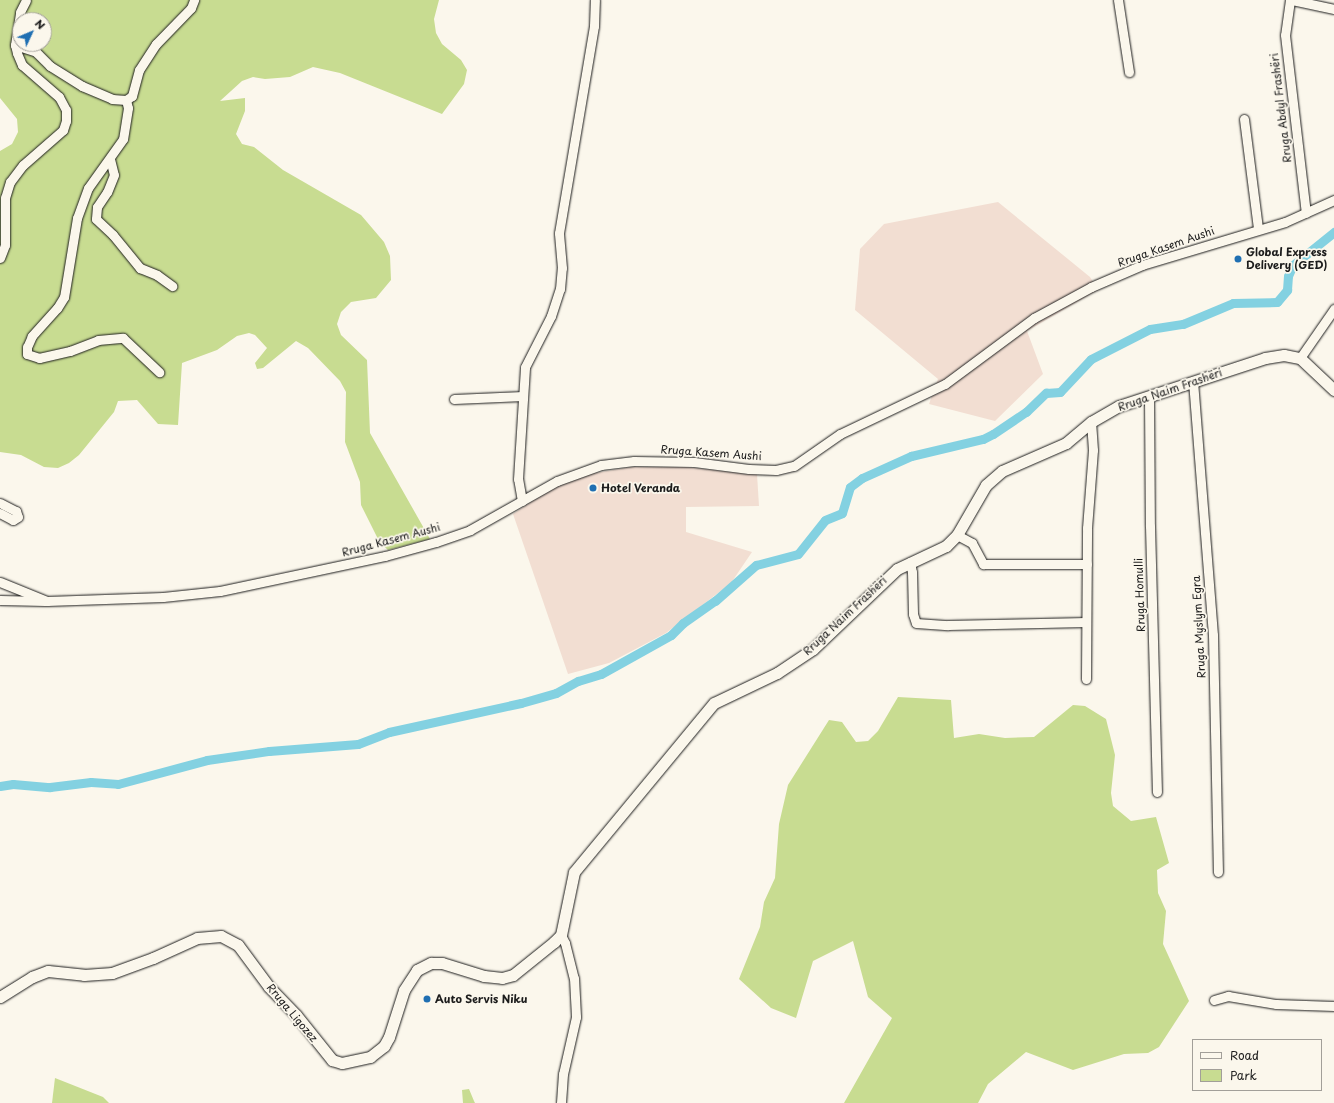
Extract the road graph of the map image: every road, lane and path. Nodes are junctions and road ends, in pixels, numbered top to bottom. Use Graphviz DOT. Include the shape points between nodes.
graph roads {
  1 [pos="26,0"];
  2 [pos="194,0"];
  3 [pos="595,0"];
  4 [pos="1118,0"];
  5 [pos="1291,0"];
  6 [pos="1334,9"];
  7 [pos="20,12"];
  8 [pos="18,52"];
  9 [pos="36,52"];
  10 [pos="1129,72"];
  11 [pos="126,100"];
  12 [pos="1244,119"];
  13 [pos="110,159"];
  14 [pos="1334,200"];
  15 [pos="1306,213"];
  16 [pos="1258,229"];
  17 [pos="0,258"];
  18 [pos="172,286"];
  19 [pos="1334,309"];
  20 [pos="1300,358"];
  21 [pos="159,372"];
  22 [pos="1193,381"];
  23 [pos="1334,390"];
  24 [pos="523,396"];
  25 [pos="1149,396"];
  26 [pos="454,399"];
  27 [pos="1091,422"];
  28 [pos="522,501"];
  29 [pos="0,503"];
  30 [pos="0,513"];
  31 [pos="957,535"];
  32 [pos="910,562"];
  33 [pos="1087,564"];
  34 [pos="0,582"];
  35 [pos="0,600"];
  36 [pos="47,601"];
  37 [pos="1086,622"];
  38 [pos="1086,679"];
  39 [pos="1157,792"];
  40 [pos="1218,872"];
  41 [pos="560,935"];
  42 [pos="0,997"];
  43 [pos="1214,1000"];
  44 [pos="1334,1006"];
  45 [pos="561,1103"];
  1 -- 7 [label="street"];
  2 -- 11 [label="street" via="191,8 156,44 139,70 132,96"];
  3 -- 24 [label="street" via="594,26 559,233 562,268 560,289 551,316 525,367"];
  4 -- 10 [label="street"];
  5 -- 6 [label="street"];
  5 -- 15 [label="street, Rruga Abdyl Frashëri" via="1285,35"];
  8 -- 17 [label="street" via="22,65 59,97 66,110 66,121 62,130 23,165 10,182 5,198 5,244"];
  9 -- 11 [label="street" via="50,66 82,86 112,99"];
  11 -- 13 [label="street" via="128,114 123,139"];
  12 -- 16 [label="street"];
  13 -- 18 [label="street" via="114,175 97,207 96,219 140,268 157,274"];
  13 -- 21 [label="street" via="88,188 78,218 64,297 32,336 27,354 39,358 70,351 98,340 123,338"];
  14 -- 15 [label="street, Rruga Kasem Aushi"];
  15 -- 16 [label="street, Rruga Kasem Aushi"];
  16 -- 28 [label="street, Rruga Kasem Aushi" via="1158,259 1091,287 1034,318 945,384 840,434 794,466 776,470 694,462 634,461 610,464 582,470 557,480"];
  19 -- 20 [label="street"];
  20 -- 22 [label="street, Rruga Naim Frashëri" via="1276,355"];
  20 -- 23 [label="street"];
  22 -- 25 [label="street, Rruga Naim Frashëri"];
  22 -- 40 [label="street, Rruga Myslym Egra" via="1213,635"];
  24 -- 26 [label="street"];
  24 -- 28 [label="street" via="518,479"];
  25 -- 27 [label="street, Rruga Naim Frashëri" via="1119,406"];
  25 -- 39 [label="street, Rruga Homulli"];
  27 -- 31 [label="street, Rruga Naim Frashëri" via="1066,443 994,476"];
  27 -- 33 [label="street" via="1094,450"];
  28 -- 36 [label="street, Rruga Kasem Aushi" via="470,530 436,542 294,576 220,591"];
  29 -- 30 [label="street" via="16,511 18,517 13,520"];
  31 -- 32 [label="street, Rruga Naim Frashëri" via="939,551"];
  31 -- 33 [label="street" via="972,543 983,564"];
  32 -- 37 [label="street" via="912,614 916,623 948,625"];
  32 -- 41 [label="street, Rruga Naim Frashëri" via="881,583 813,649 777,674 714,703 574,872"];
  33 -- 37 [label="street"];
  34 -- 36 [label="street, Rruga Kasem Aushi"];
  35 -- 36 [label="street"];
  37 -- 38 [label="street"];
  41 -- 42 [label="street, Rruga Ligozez" via="513,975 502,978 484,976 442,963 431,963 417,970 404,990 384,1046 370,1057 342,1064 326,1055 312,1035 269,987 238,945 221,936 197,938 112,973 84,975 48,971 32,977"];
  41 -- 45 [label="street" via="565,943 574,978 576,1017 563,1074"];
  43 -- 44 [label="street" via="1228,996 1276,1004"];
}
